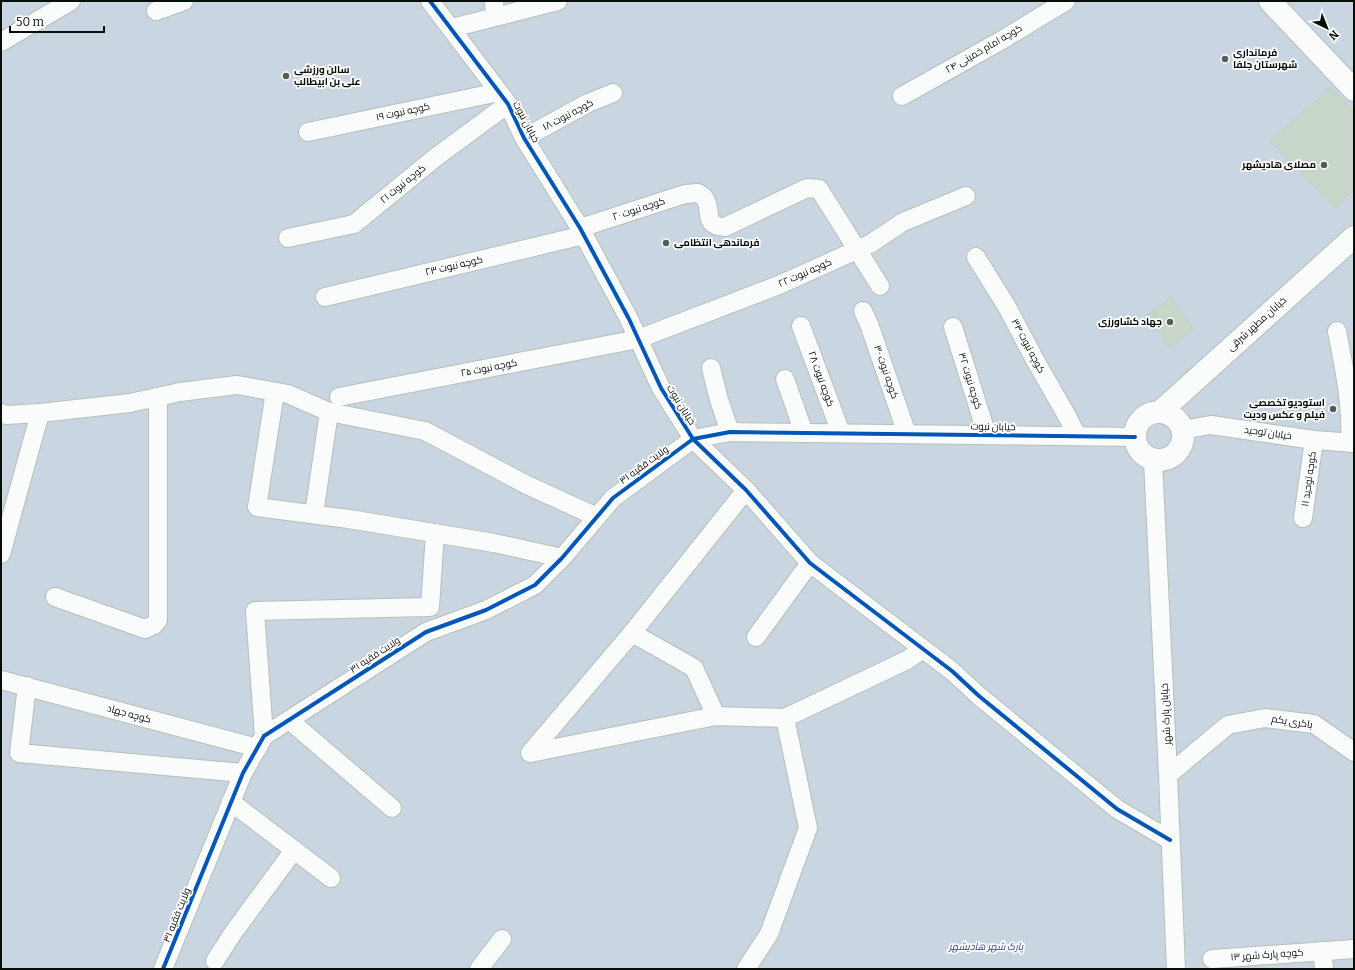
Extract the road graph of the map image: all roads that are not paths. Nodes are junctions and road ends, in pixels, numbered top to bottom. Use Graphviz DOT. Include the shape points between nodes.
graph roads {
  1 [pos="71,1"];
  2 [pos="184,1"];
  3 [pos="430,1"];
  4 [pos="558,1"];
  5 [pos="1066,1"];
  6 [pos="1270,1"];
  7 [pos="494,9"];
  8 [pos="156,11"];
  9 [pos="452,28"];
  10 [pos="1,42"];
  11 [pos="1354,90"];
  12 [pos="613,94"];
  13 [pos="902,96"];
  14 [pos="503,98"];
  15 [pos="308,132"];
  16 [pos="524,138"];
  17 [pos="966,196"];
  18 [pos="582,232"];
  19 [pos="1354,237"];
  20 [pos="288,238"];
  21 [pos="857,250"];
  22 [pos="976,257"];
  23 [pos="880,286"];
  24 [pos="325,297"];
  25 [pos="863,311"];
  26 [pos="801,326"];
  27 [pos="953,327"];
  28 [pos="1337,331"];
  29 [pos="638,339"];
  30 [pos="711,368"];
  31 [pos="785,379"];
  32 [pos="275,392"];
  33 [pos="158,397"];
  34 [pos="339,397"];
  35 [pos="329,412"];
  36 [pos="1160,412"];
  37 [pos="1,413"];
  38 [pos="40,413"];
  39 [pos="1182,430"];
  40 [pos="730,432"];
  41 [pos="804,433"];
  42 [pos="841,433"];
  43 [pos="907,434"];
  44 [pos="987,435"];
  45 [pos="1077,436"];
  46 [pos="1135,437"];
  47 [pos="693,439"];
  48 [pos="1314,440"];
  49 [pos="1352,442"];
  50 [pos="1153,460"];
  51 [pos="746,490"];
  52 [pos="314,514"];
  53 [pos="596,517"];
  54 [pos="1303,518"];
  55 [pos="435,533"];
  56 [pos="1,554"];
  57 [pos="562,558"];
  58 [pos="810,563"];
  59 [pos="55,597"];
  60 [pos="632,633"];
  61 [pos="756,637"];
  62 [pos="923,649"];
  63 [pos="1,680"];
  64 [pos="27,686"];
  65 [pos="716,716"];
  66 [pos="785,718"];
  67 [pos="289,720"];
  68 [pos="261,742"];
  69 [pos="1354,752"];
  70 [pos="243,773"];
  71 [pos="1168,775"];
  72 [pos="231,802"];
  73 [pos="392,808"];
  74 [pos="1170,840"];
  75 [pos="294,850"];
  76 [pos="331,878"];
  77 [pos="502,940"];
  78 [pos="1354,949"];
  79 [pos="1322,951"];
  80 [pos="1212,959"];
  81 [pos="215,961"];
  82 [pos="163,969"];
  83 [pos="479,969"];
  84 [pos="746,969"];
  85 [pos="1176,969"];
  86 [pos="1324,969"];
  1 -- 10 [label="street"];
  2 -- 8 [label="street"];
  3 -- 9 [label="street, خیابان نبوت"];
  4 -- 7 [label="street"];
  5 -- 13 [label="street, کوچه امام خمینی ۲۴"];
  6 -- 11 [label="main road"];
  7 -- 9 [label="street"];
  9 -- 14 [label="street, خیابان نبوت"];
  12 -- 16 [label="street, کوچه نبوت ۱۸" via="588,103"];
  14 -- 15 [label="street, کوچه نبوت ۱۹"];
  14 -- 16 [label="street, خیابان نبوت"];
  14 -- 20 [label="street, کوچه نبوت ۲۱" via="354,224"];
  16 -- 18 [label="street, خیابان نبوت"];
  17 -- 21 [label="street, کوچه نبوت ۲۲" via="903,222"];
  18 -- 21 [label="street, کوچه نبوت ۲۰" via="685,194 698,192 706,199 710,220 717,226 725,227 807,188 819,189"];
  18 -- 24 [label="street, کوچه نبوت ۲۳"];
  18 -- 29 [label="street, خیابان نبوت"];
  19 -- 36 [label="main road, خیابان مطهر شرقی"];
  21 -- 23 [label="street"];
  21 -- 29 [label="street, کوچه نبوت ۲۲" via="779,285"];
  22 -- 45 [label="street, کوچه نبوت ۳۴" via="1007,307"];
  25 -- 43 [label="street, کوچه نبوت ۳۰"];
  26 -- 42 [label="street, کوچه نبوت ۲۸"];
  27 -- 44 [label="street, کوچه نبوت ۳۲"];
  28 -- 49 [label="street" via="1347,381"];
  29 -- 34 [label="street, کوچه نبوت ۲۵"];
  29 -- 47 [label="street, خیابان نبوت" via="661,388"];
  30 -- 40 [label="street"];
  31 -- 41 [label="street"];
  32 -- 33 [label="street" via="237,385"];
  32 -- 35 [label="street" via="288,394"];
  32 -- 52 [label="street" via="257,507"];
  33 -- 38 [label="street" via="130,403"];
  33 -- 59 [label="street" via="158,620 154,625 145,628"];
  35 -- 52 [label="street"];
  35 -- 53 [label="street" via="425,431 527,485"];
  36 -- 39 [label="main road" via="1174,417"];
  36 -- 46 [label="main road" via="1152,413 1139,422"];
  37 -- 38 [label="street"];
  38 -- 56 [label="street"];
  39 -- 48 [label="street, خیابان توحید" via="1211,426"];
  39 -- 50 [label="main road" via="1182,443 1174,455"];
  40 -- 41 [label="street, خیابان نبوت"];
  40 -- 47 [label="street, خیابان نبوت"];
  41 -- 42 [label="street, خیابان نبوت"];
  42 -- 43 [label="street, خیابان نبوت"];
  43 -- 44 [label="street, خیابان نبوت"];
  44 -- 45 [label="street, خیابان نبوت"];
  45 -- 46 [label="street, خیابان نبوت"];
  46 -- 50 [label="main road" via="1140,452"];
  47 -- 51 [label="street"];
  47 -- 53 [label="street, ولایت فقیه ۳۱" via="612,498"];
  48 -- 49 [label="street, خیابان توحید"];
  48 -- 54 [label="street, کوچه توحید ۱۱"];
  50 -- 71 [label="street, خیابان پارک شهر"];
  51 -- 58 [label="street"];
  51 -- 60 [label="street"];
  52 -- 55 [label="street"];
  53 -- 57 [label="street, ولایت فقیه ۳۱"];
  55 -- 57 [label="street"];
  55 -- 68 [label="street" via="430,607 255,611"];
  57 -- 67 [label="street, ولایت فقیه ۳۱" via="535,585 486,610 426,632"];
  58 -- 61 [label="street"];
  58 -- 62 [label="street"];
  60 -- 65 [label="street" via="694,668"];
  60 -- 65 [label="street" via="530,753"];
  62 -- 66 [label="street" via="907,660"];
  62 -- 74 [label="street" via="1118,809"];
  63 -- 64 [label="street, کوچه جهاد"];
  64 -- 68 [label="street, کوچه جهاد"];
  64 -- 70 [label="street" via="19,753"];
  65 -- 66 [label="street"];
  66 -- 84 [label="street" via="808,828 769,934"];
  67 -- 68 [label="street, ولایت فقیه ۳۱"];
  67 -- 73 [label="street"];
  68 -- 70 [label="street, ولایت فقیه ۳۱"];
  69 -- 71 [label="street, باکری یکم" via="1314,724 1265,718 1228,725"];
  70 -- 72 [label="street, ولایت فقیه ۳۱"];
  71 -- 74 [label="street, خیابان پارک شهر"];
  72 -- 75 [label="street"];
  72 -- 82 [label="street, ولایت فقیه ۳۱"];
  74 -- 85 [label="street, خیابان پارک شهر"];
  75 -- 76 [label="street"];
  75 -- 81 [label="street"];
  77 -- 83 [label="street"];
  78 -- 79 [label="street, کوچه پارک شهر ۱۳"];
  79 -- 80 [label="street, کوچه پارک شهر ۱۳"];
  79 -- 86 [label="street"];
}
